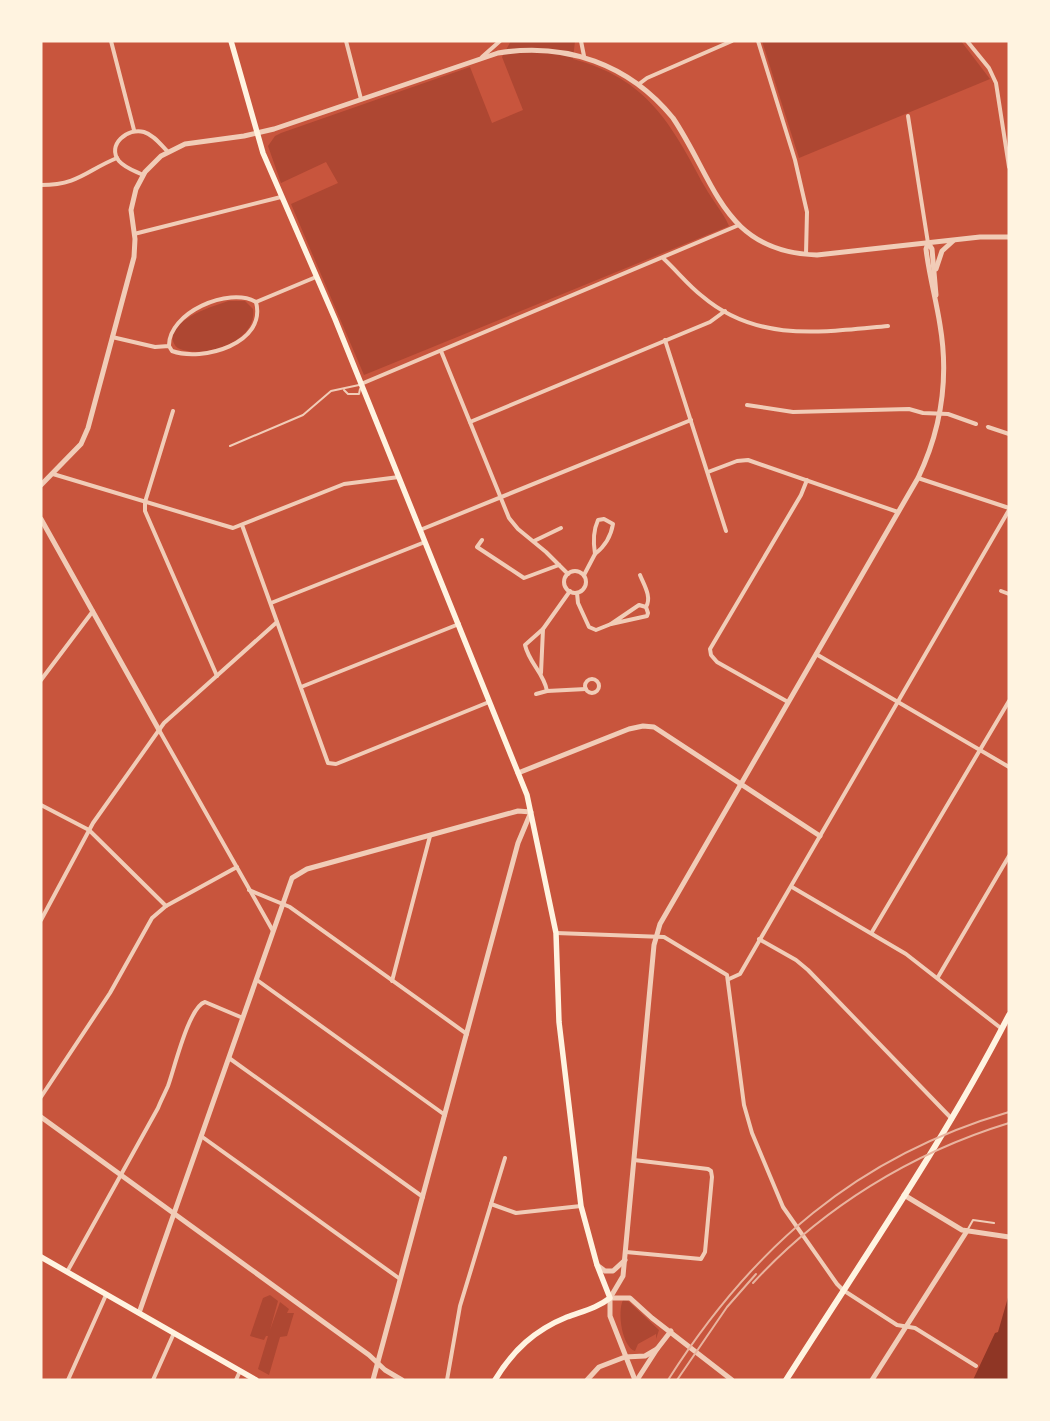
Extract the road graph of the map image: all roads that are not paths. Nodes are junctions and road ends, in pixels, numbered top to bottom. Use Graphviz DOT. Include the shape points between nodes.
graph roads {
  1 [pos="111,41"];
  2 [pos="232,41"];
  3 [pos="346,41"];
  4 [pos="500,41"];
  5 [pos="581,41"];
  6 [pos="732,41"];
  7 [pos="758,41"];
  8 [pos="967,41"];
  9 [pos="584,56"];
  10 [pos="482,57"];
  11 [pos="639,84"];
  12 [pos="360,99"];
  13 [pos="908,116"];
  14 [pos="134,130"];
  15 [pos="256,134"];
  16 [pos="168,152"];
  17 [pos="117,158"];
  18 [pos="1009,167"];
  19 [pos="143,175"];
  20 [pos="41,185"];
  21 [pos="281,197"];
  22 [pos="739,225"];
  23 [pos="134,234"];
  24 [pos="1009,237"];
  25 [pos="955,240"];
  26 [pos="928,243"];
  27 [pos="806,254"];
  28 [pos="664,259"];
  29 [pos="935,272"];
  30 [pos="316,277"];
  31 [pos="256,302"];
  32 [pos="937,308"];
  33 [pos="724,311"];
  34 [pos="888,326"];
  35 [pos="112,337"];
  36 [pos="665,340"];
  37 [pos="169,346"];
  38 [pos="441,351"];
  39 [pos="362,384"];
  40 [pos="344,389"];
  41 [pos="747,405"];
  42 [pos="173,412"];
  43 [pos="939,414"];
  44 [pos="691,420"];
  45 [pos="470,422"];
  46 [pos="976,424"];
  47 [pos="988,427"];
  48 [pos="1009,434"];
  49 [pos="230,446"];
  50 [pos="708,472"];
  51 [pos="53,474"];
  52 [pos="399,477"];
  53 [pos="918,478"];
  54 [pos="807,480"];
  55 [pos="41,485"];
  56 [pos="501,496"];
  57 [pos="145,502"];
  58 [pos="1009,509"];
  59 [pos="898,512"];
  60 [pos="41,519"];
  61 [pos="242,525"];
  62 [pos="561,528"];
  63 [pos="420,530"];
  64 [pos="726,531"];
  65 [pos="482,540"];
  66 [pos="534,541"];
  67 [pos="425,542"];
  68 [pos="595,554"];
  69 [pos="560,565"];
  70 [pos="568,574"];
  71 [pos="584,575"];
  72 [pos="640,575"];
  73 [pos="570,591"];
  74 [pos="1001,591"];
  75 [pos="576,592"];
  76 [pos="1009,594"];
  77 [pos="271,603"];
  78 [pos="646,606"];
  79 [pos="93,611"];
  80 [pos="277,622"];
  81 [pos="458,624"];
  82 [pos="611,624"];
  83 [pos="543,628"];
  84 [pos="816,654"];
  85 [pos="541,673"];
  86 [pos="217,676"];
  87 [pos="41,680"];
  88 [pos="301,687"];
  89 [pos="586,689"];
  90 [pos="547,691"];
  91 [pos="536,694"];
  92 [pos="1009,701"];
  93 [pos="489,702"];
  94 [pos="788,702"];
  95 [pos="898,703"];
  96 [pos="160,730"];
  97 [pos="980,750"];
  98 [pos="1009,767"];
  99 [pos="518,774"];
  100 [pos="741,783"];
  101 [pos="41,805"];
  102 [pos="531,812"];
  103 [pos="89,830"];
  104 [pos="430,836"];
  105 [pos="820,836"];
  106 [pos="1009,856"];
  107 [pos="237,867"];
  108 [pos="792,886"];
  109 [pos="249,890"];
  110 [pos="283,904"];
  111 [pos="166,906"];
  112 [pos="41,920"];
  113 [pos="273,931"];
  114 [pos="872,932"];
  115 [pos="556,933"];
  116 [pos="656,937"];
  117 [pos="759,939"];
  118 [pos="938,977"];
  119 [pos="257,980"];
  120 [pos="728,980"];
  121 [pos="392,981"];
  122 [pos="1009,1015"];
  123 [pos="243,1018"];
  124 [pos="1002,1029"];
  125 [pos="467,1034"];
  126 [pos="228,1058"];
  127 [pos="41,1098"];
  128 [pos="445,1115"];
  129 [pos="41,1118"];
  130 [pos="952,1119"];
  131 [pos="202,1136"];
  132 [pos="505,1158"];
  133 [pos="634,1160"];
  134 [pos="120,1176"];
  135 [pos="904,1195"];
  136 [pos="422,1197"];
  137 [pos="491,1204"];
  138 [pos="581,1206"];
  139 [pos="173,1214"];
  140 [pos="994,1223"];
  141 [pos="967,1231"];
  142 [pos="1009,1237"];
  143 [pos="626,1252"];
  144 [pos="41,1258"];
  145 [pos="625,1259"];
  146 [pos="597,1265"];
  147 [pos="67,1272"];
  148 [pos="400,1279"];
  149 [pos="844,1290"];
  150 [pos="106,1294"];
  151 [pos="610,1298"];
  152 [pos="139,1313"];
  153 [pos="906,1327"];
  154 [pos="670,1331"];
  155 [pos="174,1333"];
  156 [pos="657,1349"];
  157 [pos="625,1356"];
  158 [pos="378,1363"];
  159 [pos="976,1366"];
  160 [pos="240,1371"];
  161 [pos="68,1380"];
  162 [pos="153,1380"];
  163 [pos="236,1380"];
  164 [pos="256,1380"];
  165 [pos="373,1380"];
  166 [pos="402,1380"];
  167 [pos="447,1380"];
  168 [pos="495,1380"];
  169 [pos="587,1380"];
  170 [pos="636,1380"];
  171 [pos="732,1380"];
  172 [pos="786,1380"];
  173 [pos="872,1380"];
  1 -- 14 [label="street"];
  2 -- 15 [label="main road"];
  3 -- 12 [label="street"];
  4 -- 10 [label="street"];
  5 -- 9 [label="street"];
  6 -- 11 [label="street"];
  7 -- 27 [label="street" via="797,168 806,212"];
  8 -- 18 [label="street" via="993,74"];
  9 -- 10 [label="street" via="531,49"];
  9 -- 11 [label="street" via="606,64"];
  10 -- 12 [label="street"];
  11 -- 22 [label="street" via="673,118 727,212"];
  12 -- 15 [label="street"];
  13 -- 26 [label="street"];
  14 -- 16 [label="street" via="145,132"];
  14 -- 17 [label="street" via="119,139 115,152"];
  15 -- 16 [label="street" via="199,141"];
  15 -- 21 [label="main road"];
  16 -- 19 [label="street"];
  17 -- 19 [label="street"];
  17 -- 20 [label="street" via="82,178"];
  19 -- 23 [label="street" via="133,200"];
  21 -- 23 [label="street"];
  21 -- 30 [label="main road"];
  22 -- 27 [label="street" via="771,248"];
  22 -- 28 [label="street"];
  23 -- 35 [label="street" via="134,257"];
  24 -- 25 [label="street"];
  25 -- 26 [label="street"];
  25 -- 29 [label="street" via="942,251"];
  26 -- 27 [label="street"];
  26 -- 29 [label="street" via="932,248"];
  26 -- 32 [label="street" via="929,272"];
  28 -- 33 [label="street" via="702,297"];
  28 -- 38 [label="street"];
  29 -- 32 [label="street"];
  30 -- 31 [label="street"];
  30 -- 39 [label="main road"];
  31 -- 37 [label="street" via="232,298 195,309 175,326"];
  31 -- 37 [label="street" via="257,317 251,332 227,346 198,355 178,353"];
  32 -- 43 [label="street" via="944,368"];
  33 -- 34 [label="street" via="773,330 801,333"];
  33 -- 36 [label="street" via="710,322"];
  35 -- 37 [label="street" via="155,348"];
  35 -- 51 [label="street" via="86,434"];
  36 -- 44 [label="street"];
  36 -- 45 [label="street"];
  38 -- 39 [label="street"];
  38 -- 45 [label="street"];
  39 -- 40 [label="lane"];
  39 -- 40 [label="lane" via="355,396"];
  39 -- 52 [label="main road"];
  40 -- 49 [label="lane" via="332,391 303,415"];
  41 -- 43 [label="street" via="793,412 900,409"];
  42 -- 57 [label="street"];
  43 -- 46 [label="street"];
  43 -- 53 [label="street"];
  44 -- 50 [label="street"];
  44 -- 56 [label="street"];
  45 -- 56 [label="street"];
  47 -- 48 [label="street"];
  50 -- 54 [label="street" via="748,460"];
  50 -- 64 [label="street"];
  51 -- 55 [label="street"];
  51 -- 57 [label="street"];
  52 -- 61 [label="street" via="344,484"];
  52 -- 63 [label="main road"];
  53 -- 58 [label="street"];
  53 -- 59 [label="street"];
  54 -- 59 [label="street"];
  54 -- 94 [label="street" via="711,645 710,654 717,662"];
  56 -- 63 [label="street"];
  56 -- 66 [label="street" via="513,524"];
  57 -- 61 [label="street" via="234,528"];
  57 -- 86 [label="street" via="147,519"];
  58 -- 95 [label="street"];
  59 -- 84 [label="street"];
  60 -- 79 [label="street"];
  61 -- 77 [label="street"];
  62 -- 66 [label="street"];
  63 -- 67 [label="main road"];
  65 -- 69 [label="street" via="477,547 524,578"];
  66 -- 69 [label="street"];
  67 -- 77 [label="street"];
  67 -- 81 [label="main road"];
  68 -- 68 [label="street" via="605,544 612,528 609,521 598,520 596,523"];
  68 -- 71 [label="street"];
  69 -- 70 [label="street"];
  70 -- 71 [label="street" via="574,571"];
  70 -- 73 [label="street" via="564,582"];
  71 -- 75 [label="street" via="585,586"];
  72 -- 78 [label="street" via="649,601"];
  73 -- 75 [label="street"];
  73 -- 83 [label="street"];
  74 -- 76 [label="street"];
  75 -- 82 [label="street" via="589,627 596,630"];
  77 -- 80 [label="street"];
  78 -- 82 [label="street" via="639,605"];
  78 -- 82 [label="street" via="648,613 644,618"];
  79 -- 87 [label="street"];
  79 -- 96 [label="street"];
  80 -- 86 [label="street"];
  80 -- 88 [label="street"];
  81 -- 88 [label="street"];
  81 -- 93 [label="main road"];
  83 -- 85 [label="street"];
  83 -- 85 [label="street" via="526,645 533,665"];
  84 -- 94 [label="street"];
  84 -- 95 [label="street"];
  85 -- 90 [label="street"];
  86 -- 96 [label="street"];
  88 -- 93 [label="street" via="326,759 332,765"];
  89 -- 90 [label="street"];
  90 -- 91 [label="street"];
  92 -- 97 [label="street"];
  93 -- 99 [label="main road"];
  94 -- 100 [label="street"];
  95 -- 97 [label="street"];
  95 -- 105 [label="street"];
  96 -- 103 [label="street"];
  96 -- 107 [label="street"];
  97 -- 98 [label="street"];
  97 -- 114 [label="street"];
  99 -- 100 [label="street" via="643,726 666,733"];
  99 -- 102 [label="main road"];
  100 -- 105 [label="street"];
  100 -- 116 [label="street" via="664,914"];
  101 -- 103 [label="street"];
  102 -- 104 [label="street" via="518,811"];
  102 -- 115 [label="main road"];
  102 -- 125 [label="street" via="518,843"];
  103 -- 111 [label="street"];
  103 -- 112 [label="street"];
  104 -- 110 [label="street" via="297,873"];
  104 -- 121 [label="street"];
  105 -- 108 [label="street"];
  106 -- 118 [label="street"];
  107 -- 109 [label="street"];
  107 -- 111 [label="street"];
  108 -- 114 [label="street"];
  108 -- 117 [label="street"];
  109 -- 110 [label="street"];
  109 -- 113 [label="street"];
  110 -- 113 [label="street"];
  110 -- 121 [label="street"];
  111 -- 127 [label="street" via="152,918 110,993"];
  113 -- 119 [label="street"];
  114 -- 118 [label="street"];
  115 -- 116 [label="street"];
  115 -- 138 [label="main road" via="558,1022"];
  116 -- 120 [label="street" via="664,938 720,970"];
  116 -- 133 [label="street"];
  117 -- 120 [label="street" via="740,974"];
  117 -- 130 [label="street" via="808,970"];
  118 -- 124 [label="street"];
  119 -- 123 [label="street"];
  119 -- 128 [label="street"];
  120 -- 149 [label="street" via="744,1105 758,1148 783,1207"];
  121 -- 125 [label="street"];
  122 -- 124 [label="main road"];
  123 -- 126 [label="street"];
  123 -- 134 [label="street" via="201,1003 179,1049 162,1100"];
  124 -- 130 [label="main road"];
  125 -- 128 [label="street"];
  126 -- 131 [label="street"];
  126 -- 136 [label="street"];
  128 -- 136 [label="street"];
  129 -- 134 [label="street"];
  130 -- 135 [label="main road"];
  131 -- 139 [label="street"];
  131 -- 148 [label="street"];
  132 -- 137 [label="street"];
  133 -- 143 [label="street"];
  133 -- 143 [label="street" via="708,1169 712,1177 705,1252 701,1259"];
  134 -- 139 [label="street"];
  134 -- 147 [label="street"];
  135 -- 141 [label="street"];
  135 -- 149 [label="main road"];
  136 -- 148 [label="street"];
  137 -- 138 [label="street" via="516,1213"];
  137 -- 167 [label="street" via="460,1306"];
  138 -- 146 [label="main road"];
  139 -- 152 [label="street"];
  139 -- 158 [label="street"];
  140 -- 141 [label="lane" via="973,1220"];
  141 -- 142 [label="street"];
  141 -- 153 [label="street"];
  143 -- 145 [label="street"];
  144 -- 147 [label="main road"];
  145 -- 146 [label="street" via="614,1270 605,1271"];
  145 -- 151 [label="street" via="623,1276"];
  146 -- 151 [label="main road"];
  147 -- 150 [label="main road"];
  148 -- 158 [label="street"];
  149 -- 153 [label="street" via="897,1325"];
  149 -- 172 [label="main road"];
  150 -- 152 [label="main road"];
  150 -- 161 [label="street"];
  151 -- 154 [label="street" via="630,1298"];
  151 -- 157 [label="street" via="610,1316"];
  151 -- 168 [label="main road" via="599,1307 561,1320 530,1337 509,1358"];
  152 -- 155 [label="main road"];
  153 -- 159 [label="street" via="915,1328"];
  153 -- 173 [label="street"];
  154 -- 156 [label="street"];
  154 -- 171 [label="street"];
  155 -- 160 [label="main road"];
  155 -- 162 [label="street"];
  156 -- 157 [label="street" via="639,1357"];
  156 -- 170 [label="street"];
  157 -- 169 [label="street" via="599,1367"];
  157 -- 170 [label="street"];
  158 -- 165 [label="street"];
  158 -- 166 [label="street"];
  160 -- 163 [label="street"];
  160 -- 164 [label="main road"];
}
